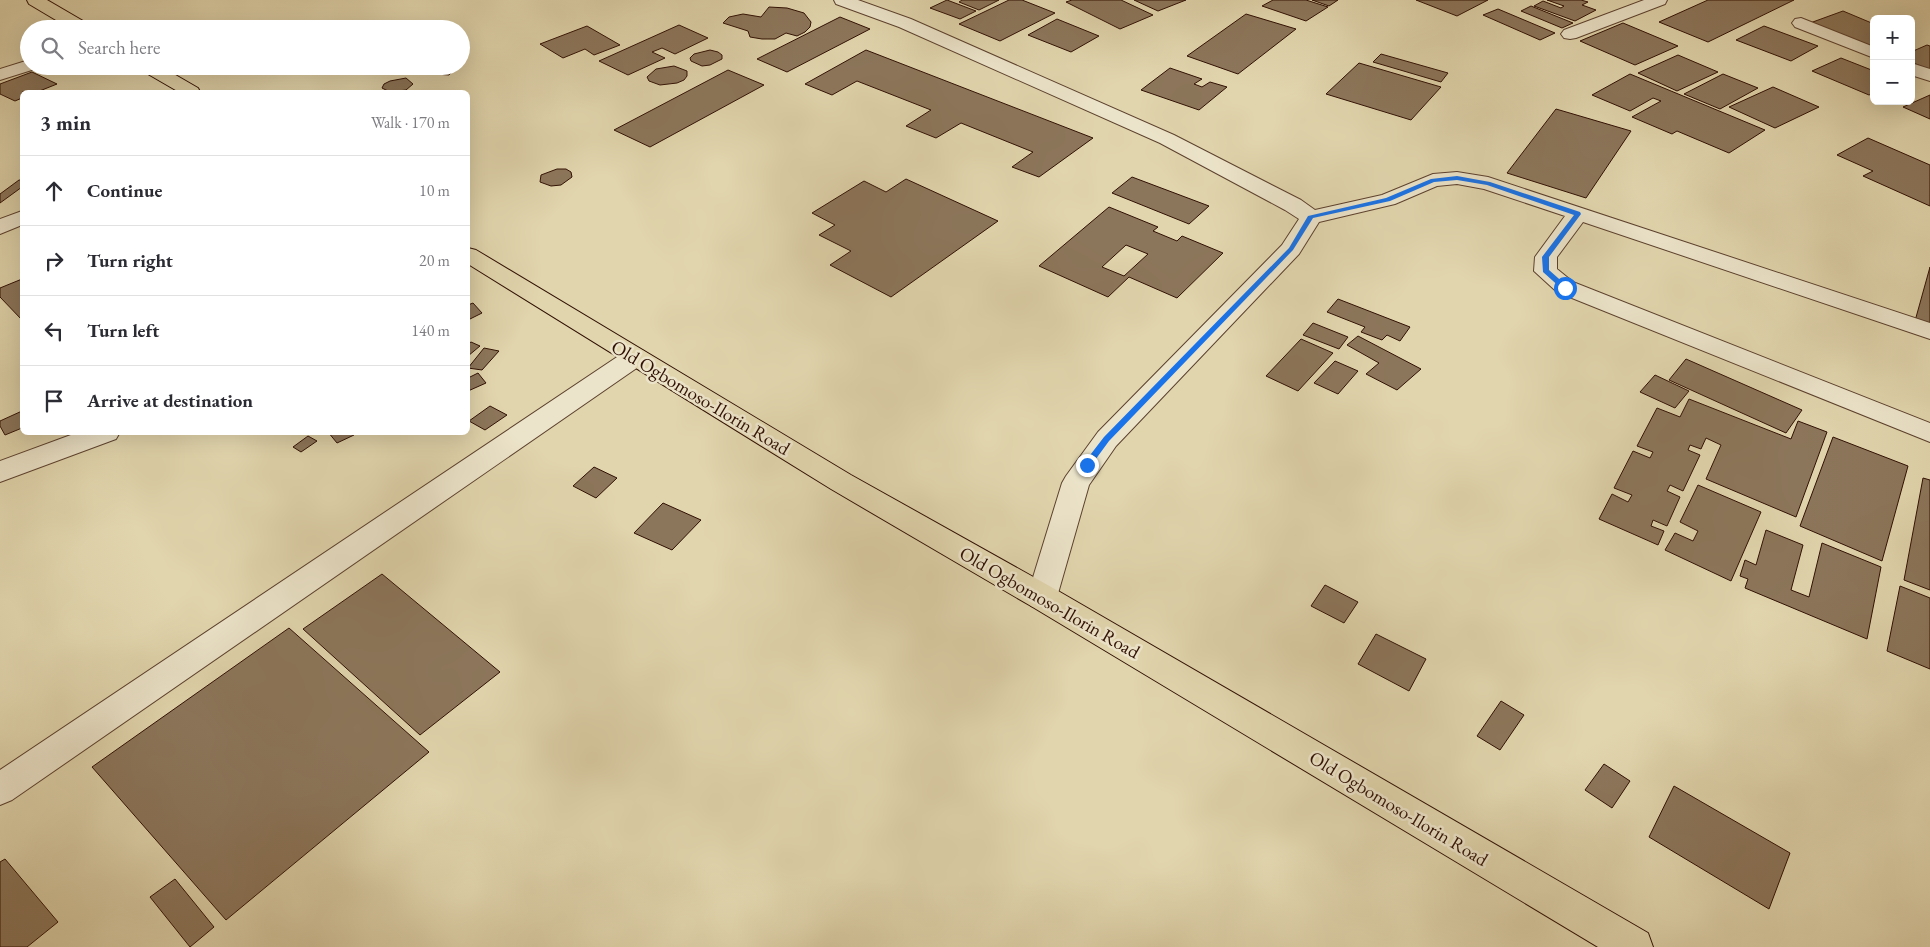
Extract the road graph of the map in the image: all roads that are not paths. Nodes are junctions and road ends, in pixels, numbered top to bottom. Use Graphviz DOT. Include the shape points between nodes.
graph roads {
  1 [pos="35,0"];
  2 [pos="842,0"];
  3 [pos="1659,0"];
  4 [pos="69,20"];
  5 [pos="1801,23"];
  6 [pos="1570,34"];
  7 [pos="1870,51"];
  8 [pos="20,68"];
  9 [pos="1915,70"];
  10 [pos="0,74"];
  11 [pos="162,75"];
  12 [pos="1930,76"];
  13 [pos="188,90"];
  14 [pos="1578,214"];
  15 [pos="1311,217"];
  16 [pos="20,218"];
  17 [pos="0,227"];
  18 [pos="470,256"];
  19 [pos="1930,331"];
  20 [pos="635,357"];
  21 [pos="1930,434"];
  22 [pos="99,435"];
  23 [pos="0,472"];
  24 [pos="1042,597"];
  25 [pos="0,789"];
  26 [pos="1634,947"];
  1 -- 4 [label="highway"];
  2 -- 15 [label="street" via="903,16 1167,139"];
  3 -- 6 [label="street"];
  5 -- 7 [label="street"];
  8 -- 10 [label="street"];
  9 -- 12 [label="street"];
  11 -- 13 [label="highway"];
  14 -- 15 [label="street" via="1488,183 1457,178 1433,180 1388,200"];
  14 -- 19 [label="street"];
  14 -- 21 [label="street" via="1546,257 1545,271 1565,288"];
  15 -- 24 [label="street" via="1291,249 1107,439 1087,465 1076,483"];
  16 -- 17 [label="street"];
  18 -- 20 [label="highway, Old Ogbomoso-Ilorin Road"];
  20 -- 24 [label="highway, Old Ogbomoso-Ilorin Road" via="841,482"];
  20 -- 25 [label="street"];
  22 -- 23 [label="street"];
  24 -- 26 [label="highway, Old Ogbomoso-Ilorin Road"];
}
